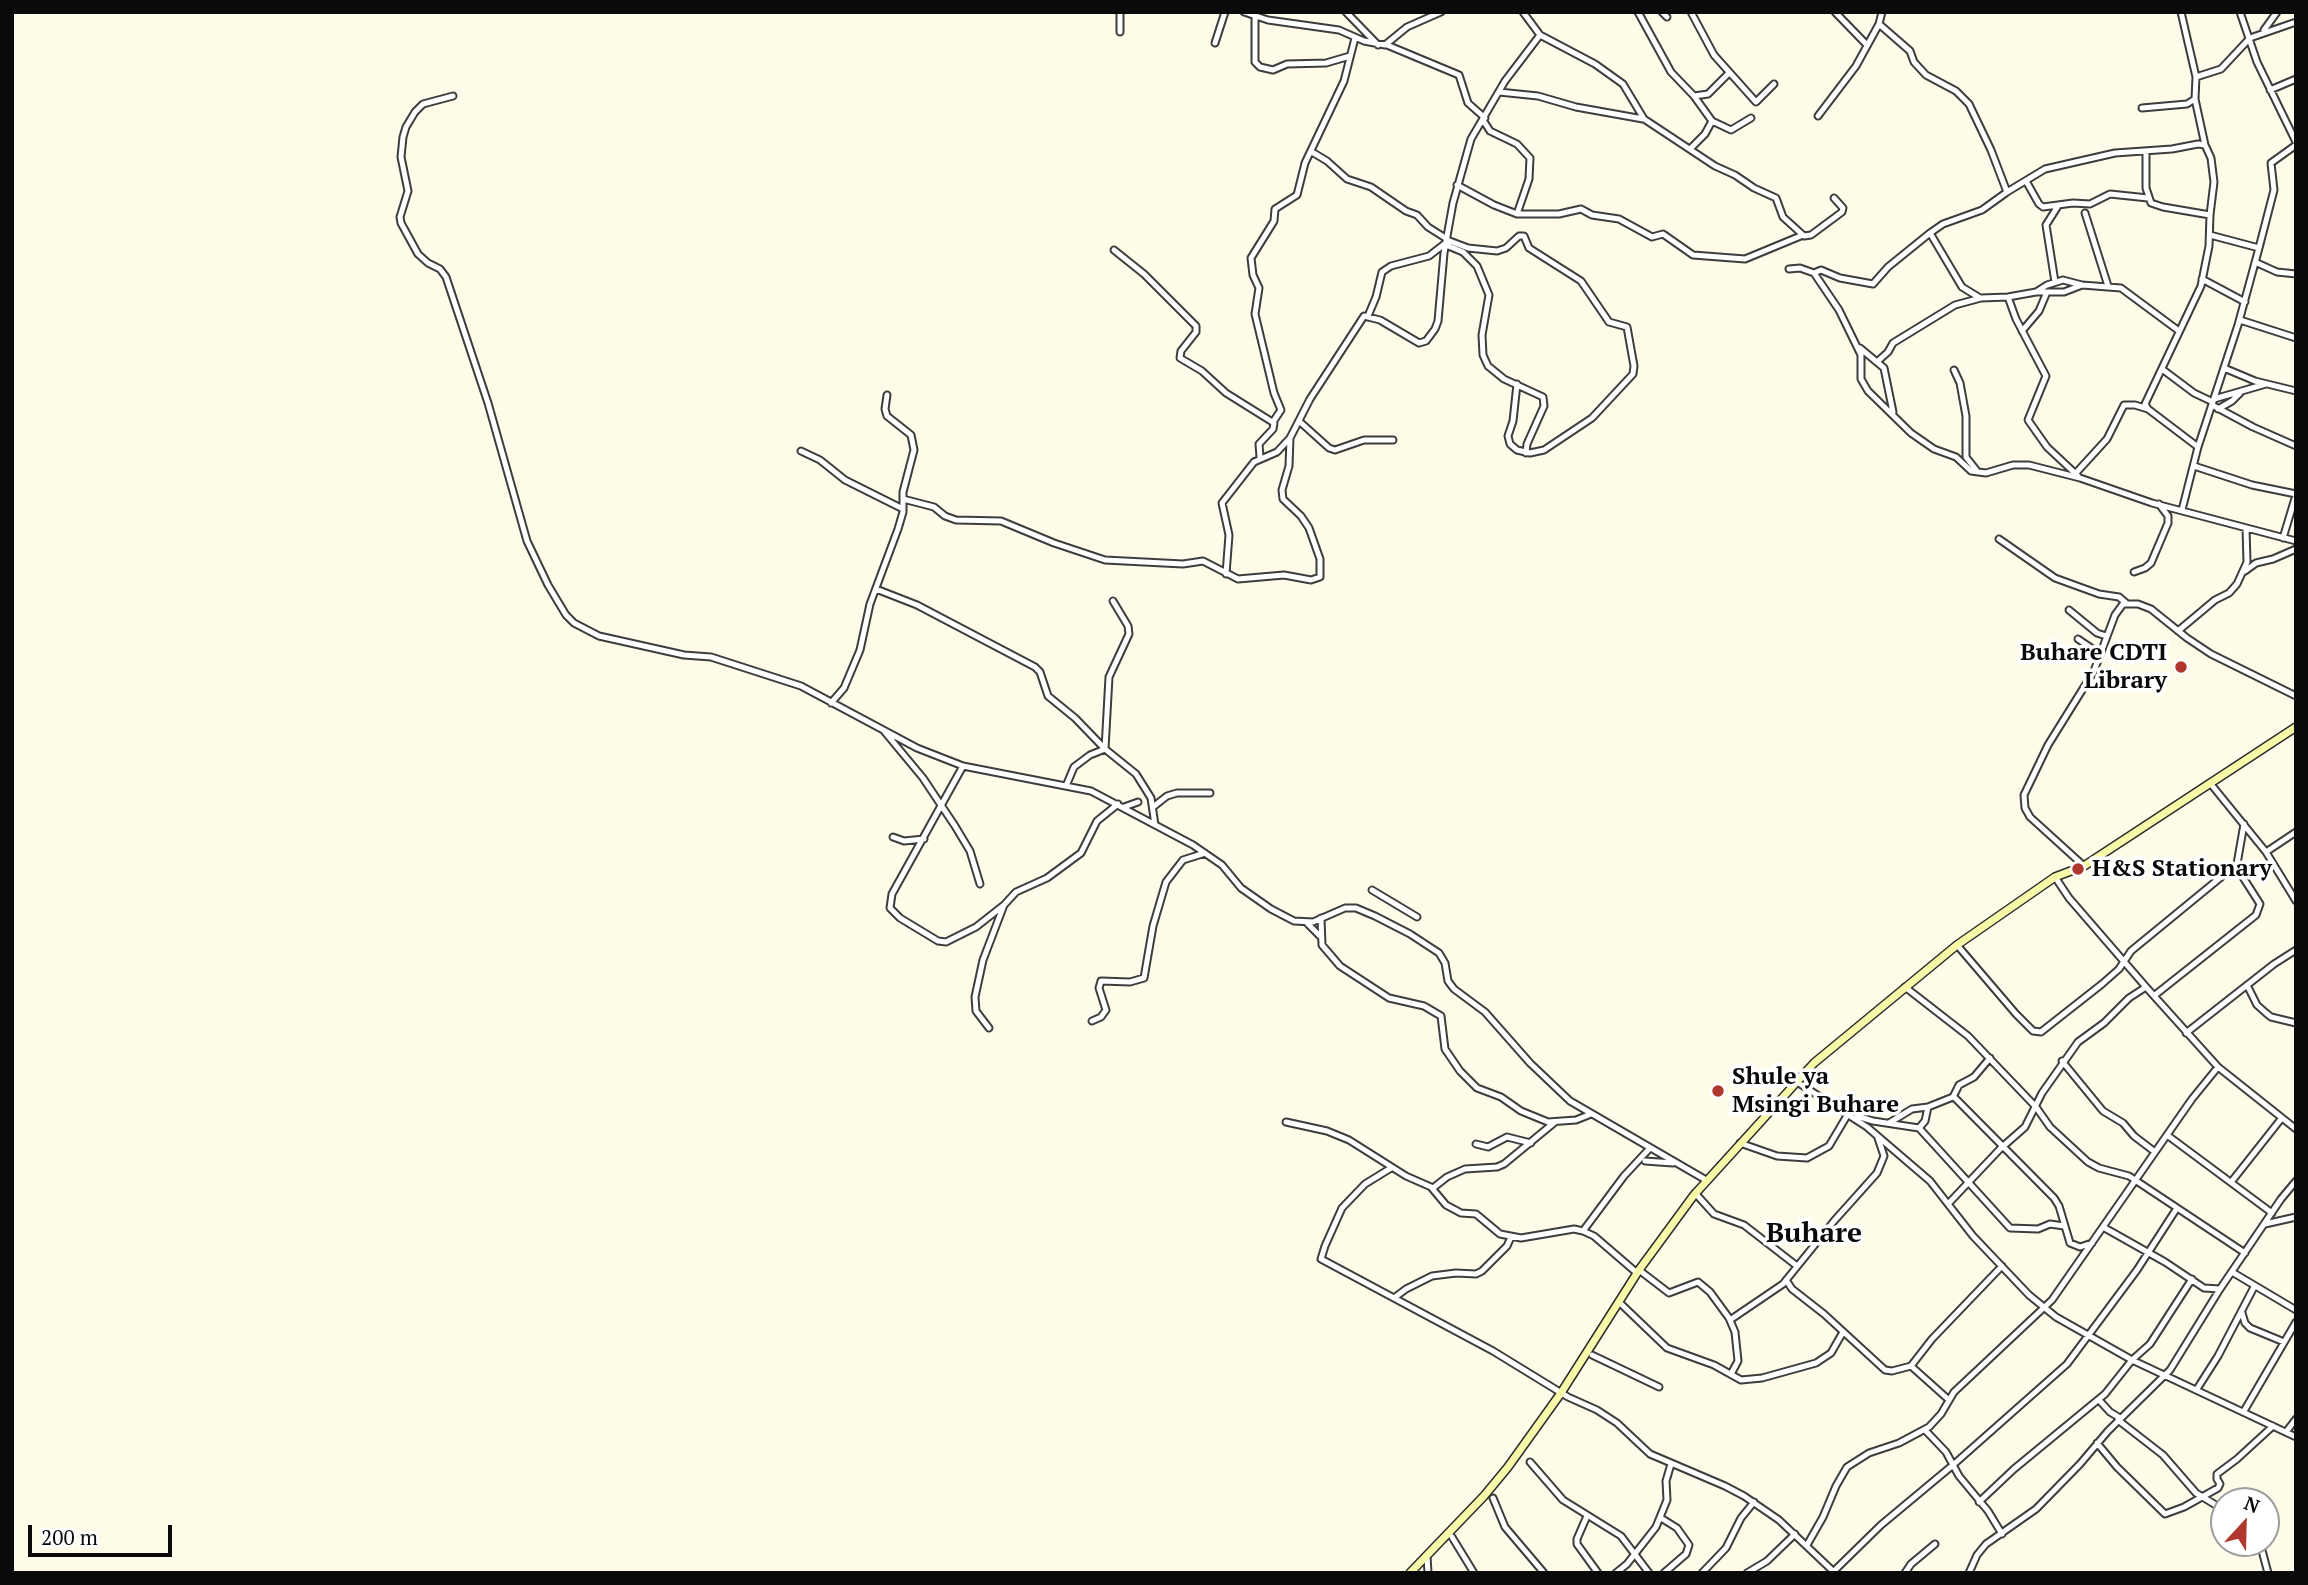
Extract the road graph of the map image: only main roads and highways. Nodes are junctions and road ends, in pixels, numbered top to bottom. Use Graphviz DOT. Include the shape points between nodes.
graph roads {
  1 [pos="2295,729"];
  2 [pos="1410,1573"];
  1 -- 2 [label="main road" via="2084,866 2055,877 1957,945 1820,1058 1695,1193 1638,1271 1562,1393 1494,1484"];
}
